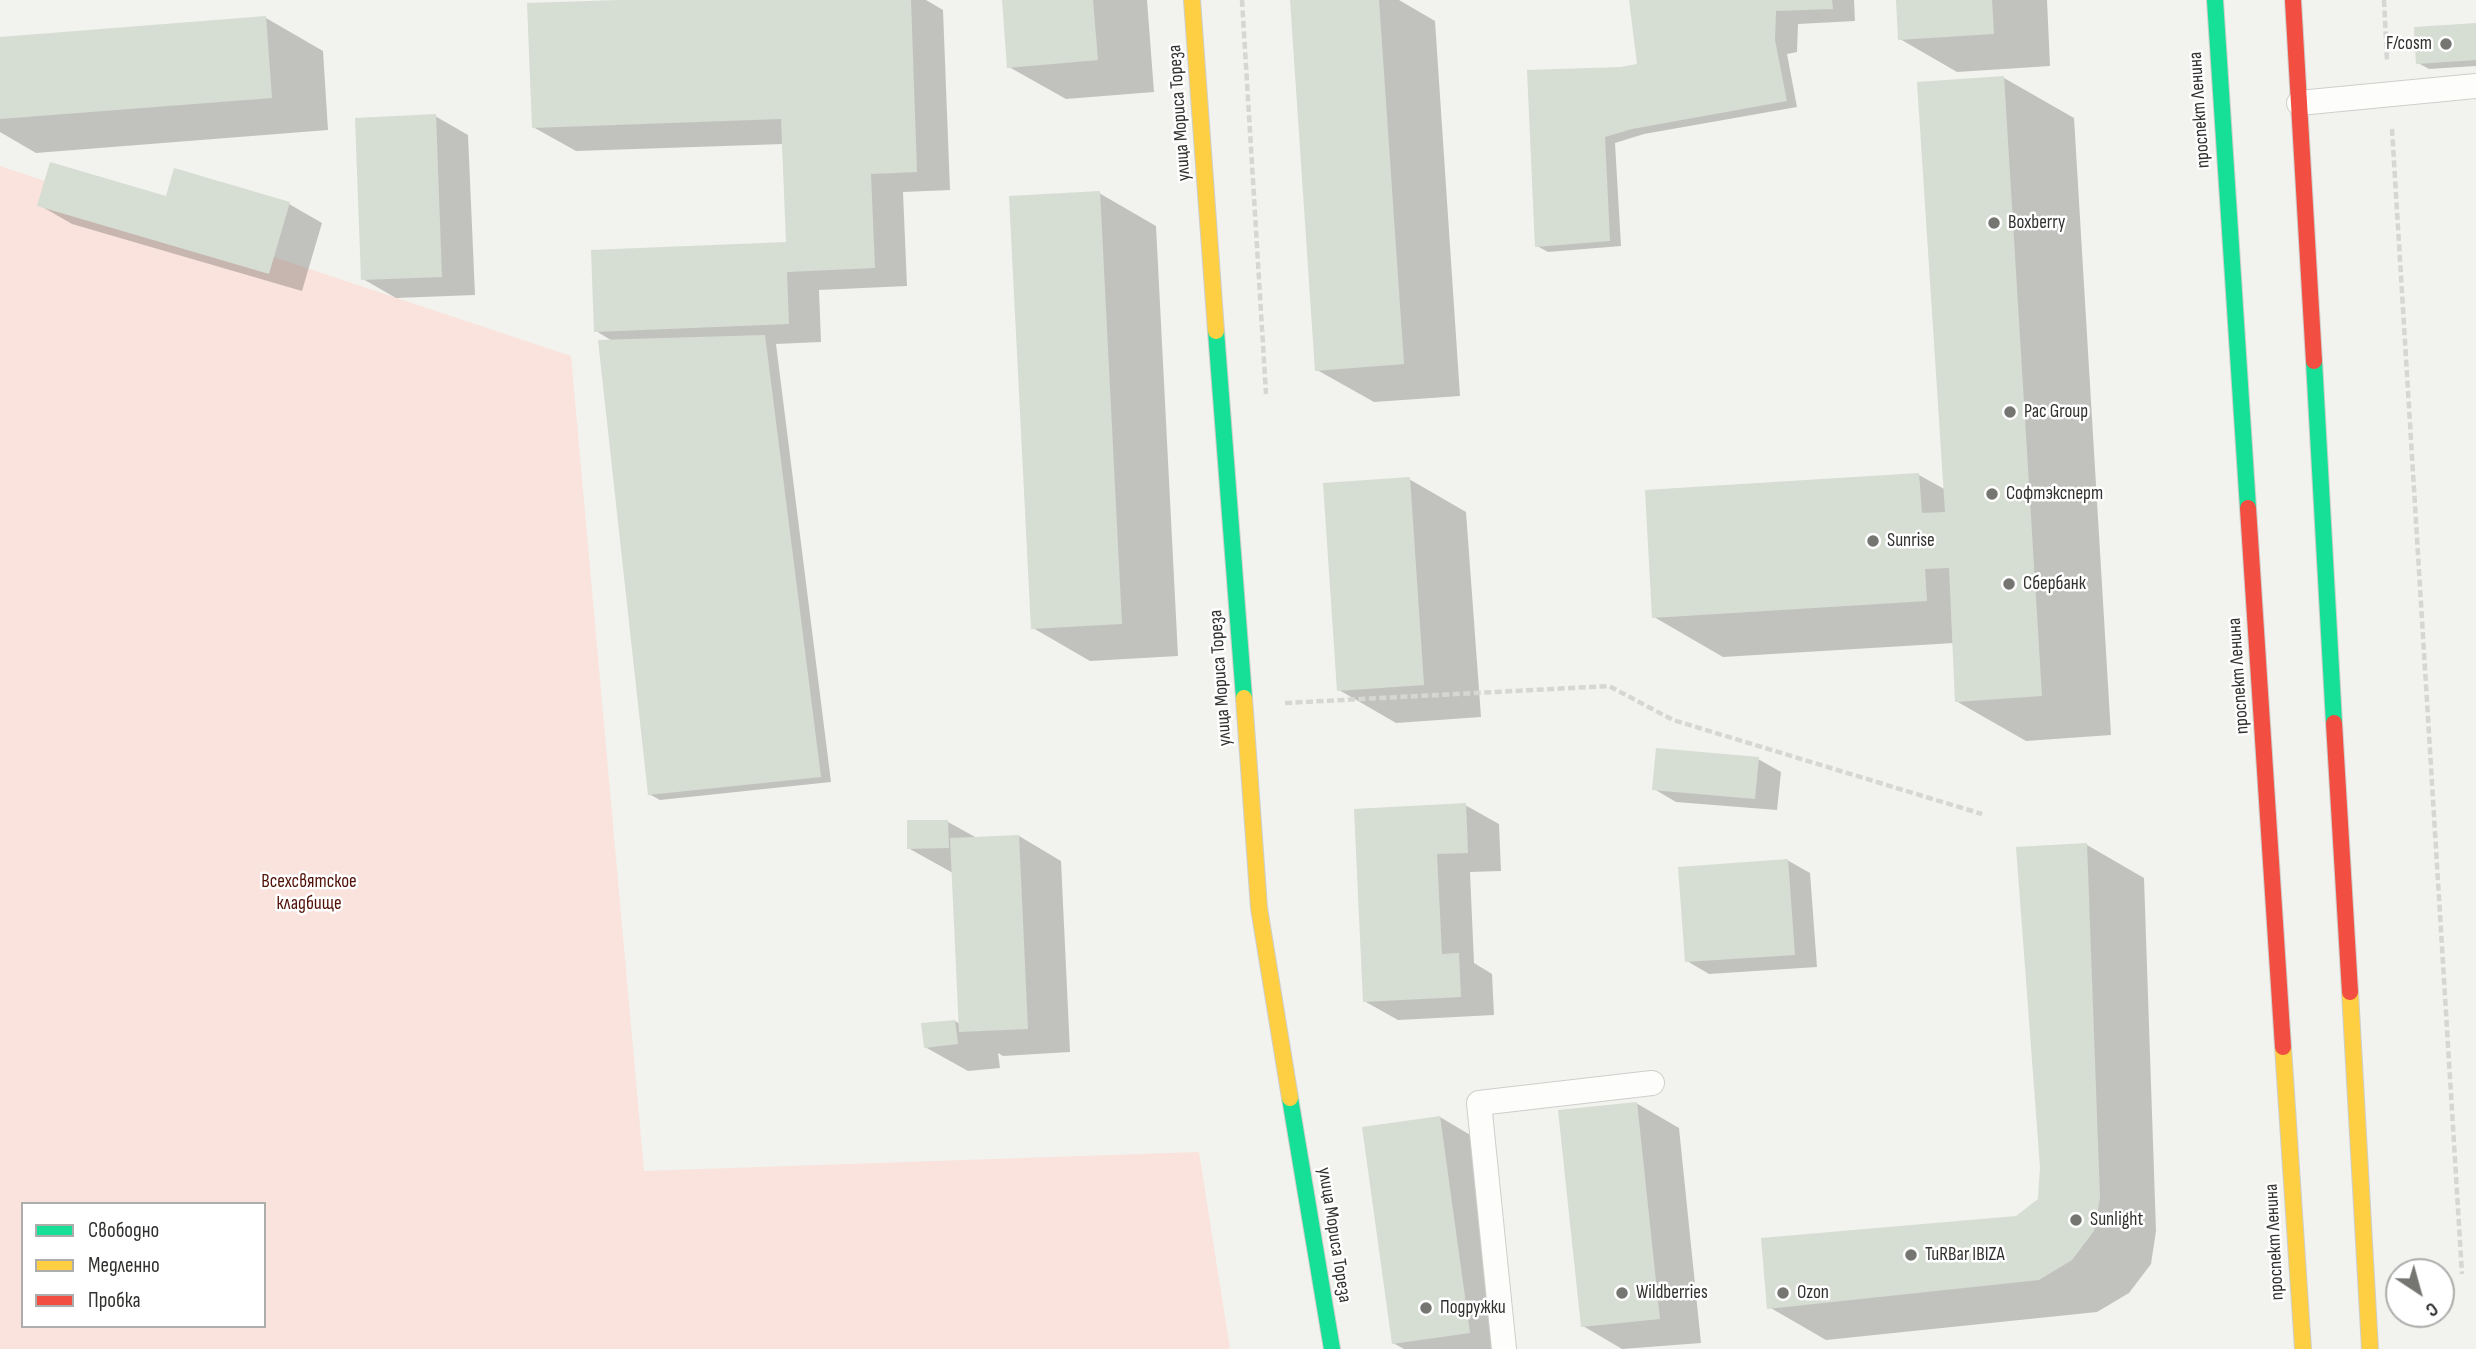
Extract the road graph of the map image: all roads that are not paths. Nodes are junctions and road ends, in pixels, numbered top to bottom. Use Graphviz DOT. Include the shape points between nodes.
graph roads {
  1 [pos="1192,0"];
  2 [pos="2215,0"];
  3 [pos="2293,0"];
  4 [pos="2476,86"];
  5 [pos="2299,103"];
  6 [pos="1652,1083"];
  7 [pos="1332,1349"];
  8 [pos="1504,1349"];
  9 [pos="2303,1349"];
  10 [pos="2370,1349"];
  1 -- 7 [label="main road, улица Мориса Тореза" via="1259,908"];
  2 -- 9 [label="main road, проспект Ленина"];
  3 -- 5 [label="main road"];
  4 -- 5 [label="lane"];
  5 -- 10 [label="main road"];
  6 -- 8 [label="lane" via="1479,1103"];
}
